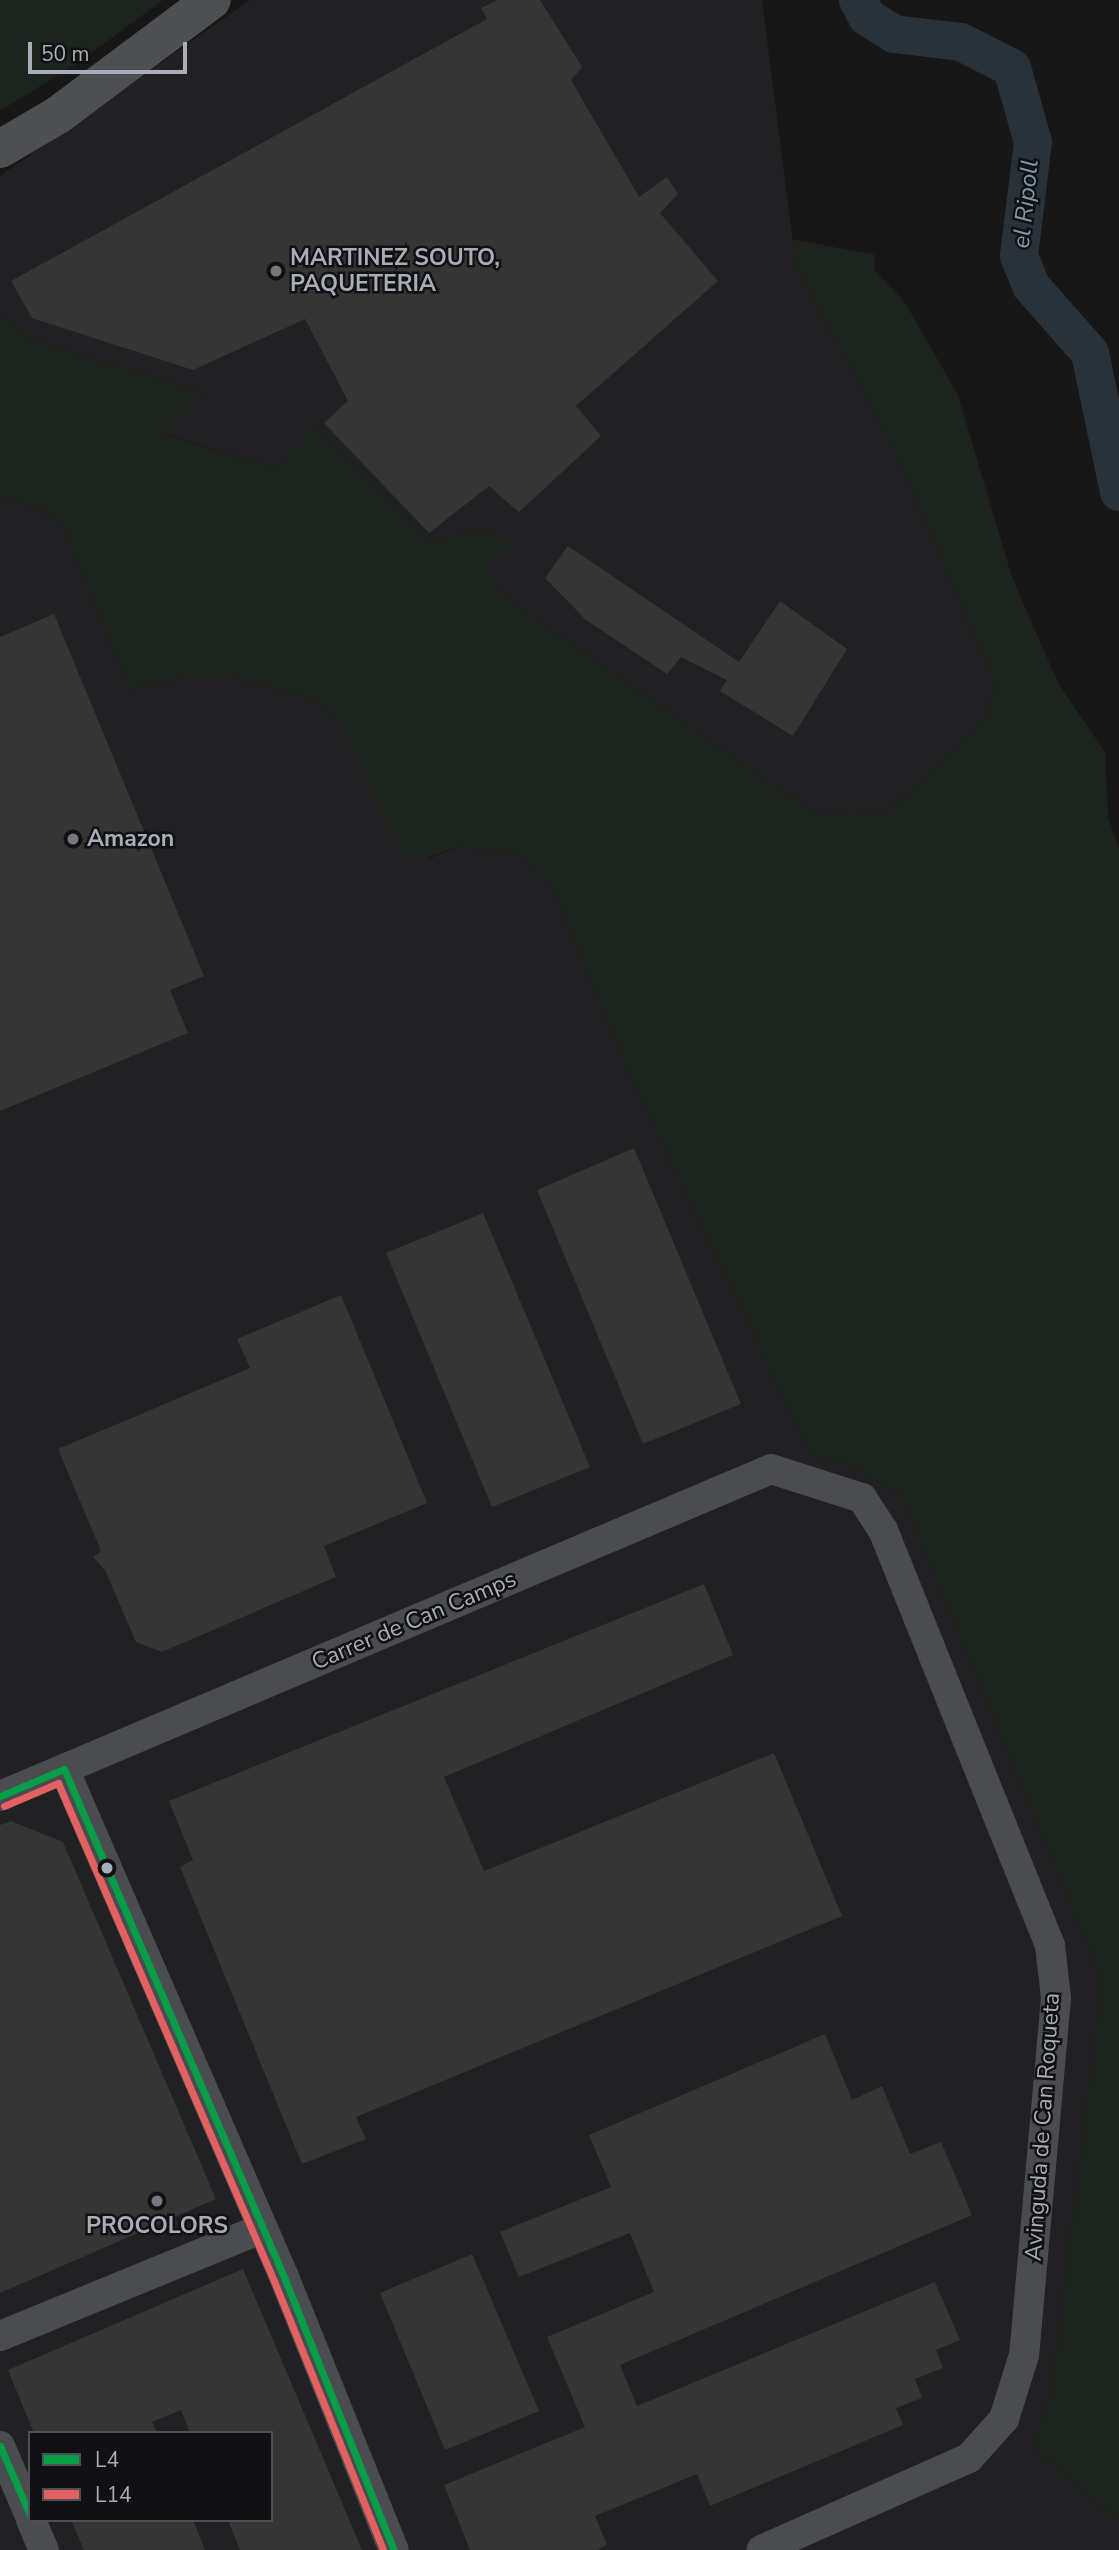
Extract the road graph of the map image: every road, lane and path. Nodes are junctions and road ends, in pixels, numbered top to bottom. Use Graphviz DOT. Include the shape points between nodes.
graph roads {
  1 [pos="212,0"];
  2 [pos="0,149"];
  3 [pos="831,1484"];
  4 [pos="64,1769"];
  5 [pos="0,1796"];
  6 [pos="263,2228"];
  7 [pos="0,2336"];
  8 [pos="0,2446"];
  9 [pos="28,2511"];
  10 [pos="33,2522"];
  11 [pos="44,2550"];
  12 [pos="394,2550"];
  13 [pos="761,2550"];
  1 -- 2 [label="main road" via="58,115"];
  3 -- 4 [label="street, Carrer de Can Camps" via="771,1469"];
  3 -- 13 [label="street, Avinguda de Can Roqueta" via="862,1498 883,1530 1037,1907 1050,1945 1056,1998 1024,2354 1004,2419 969,2458"];
  4 -- 5 [label="street, Carrer de Can Camps"];
  4 -- 6 [label="street"];
  6 -- 7 [label="street"];
  6 -- 12 [label="street"];
  8 -- 9 [label="street"];
  10 -- 11 [label="street"];
}
